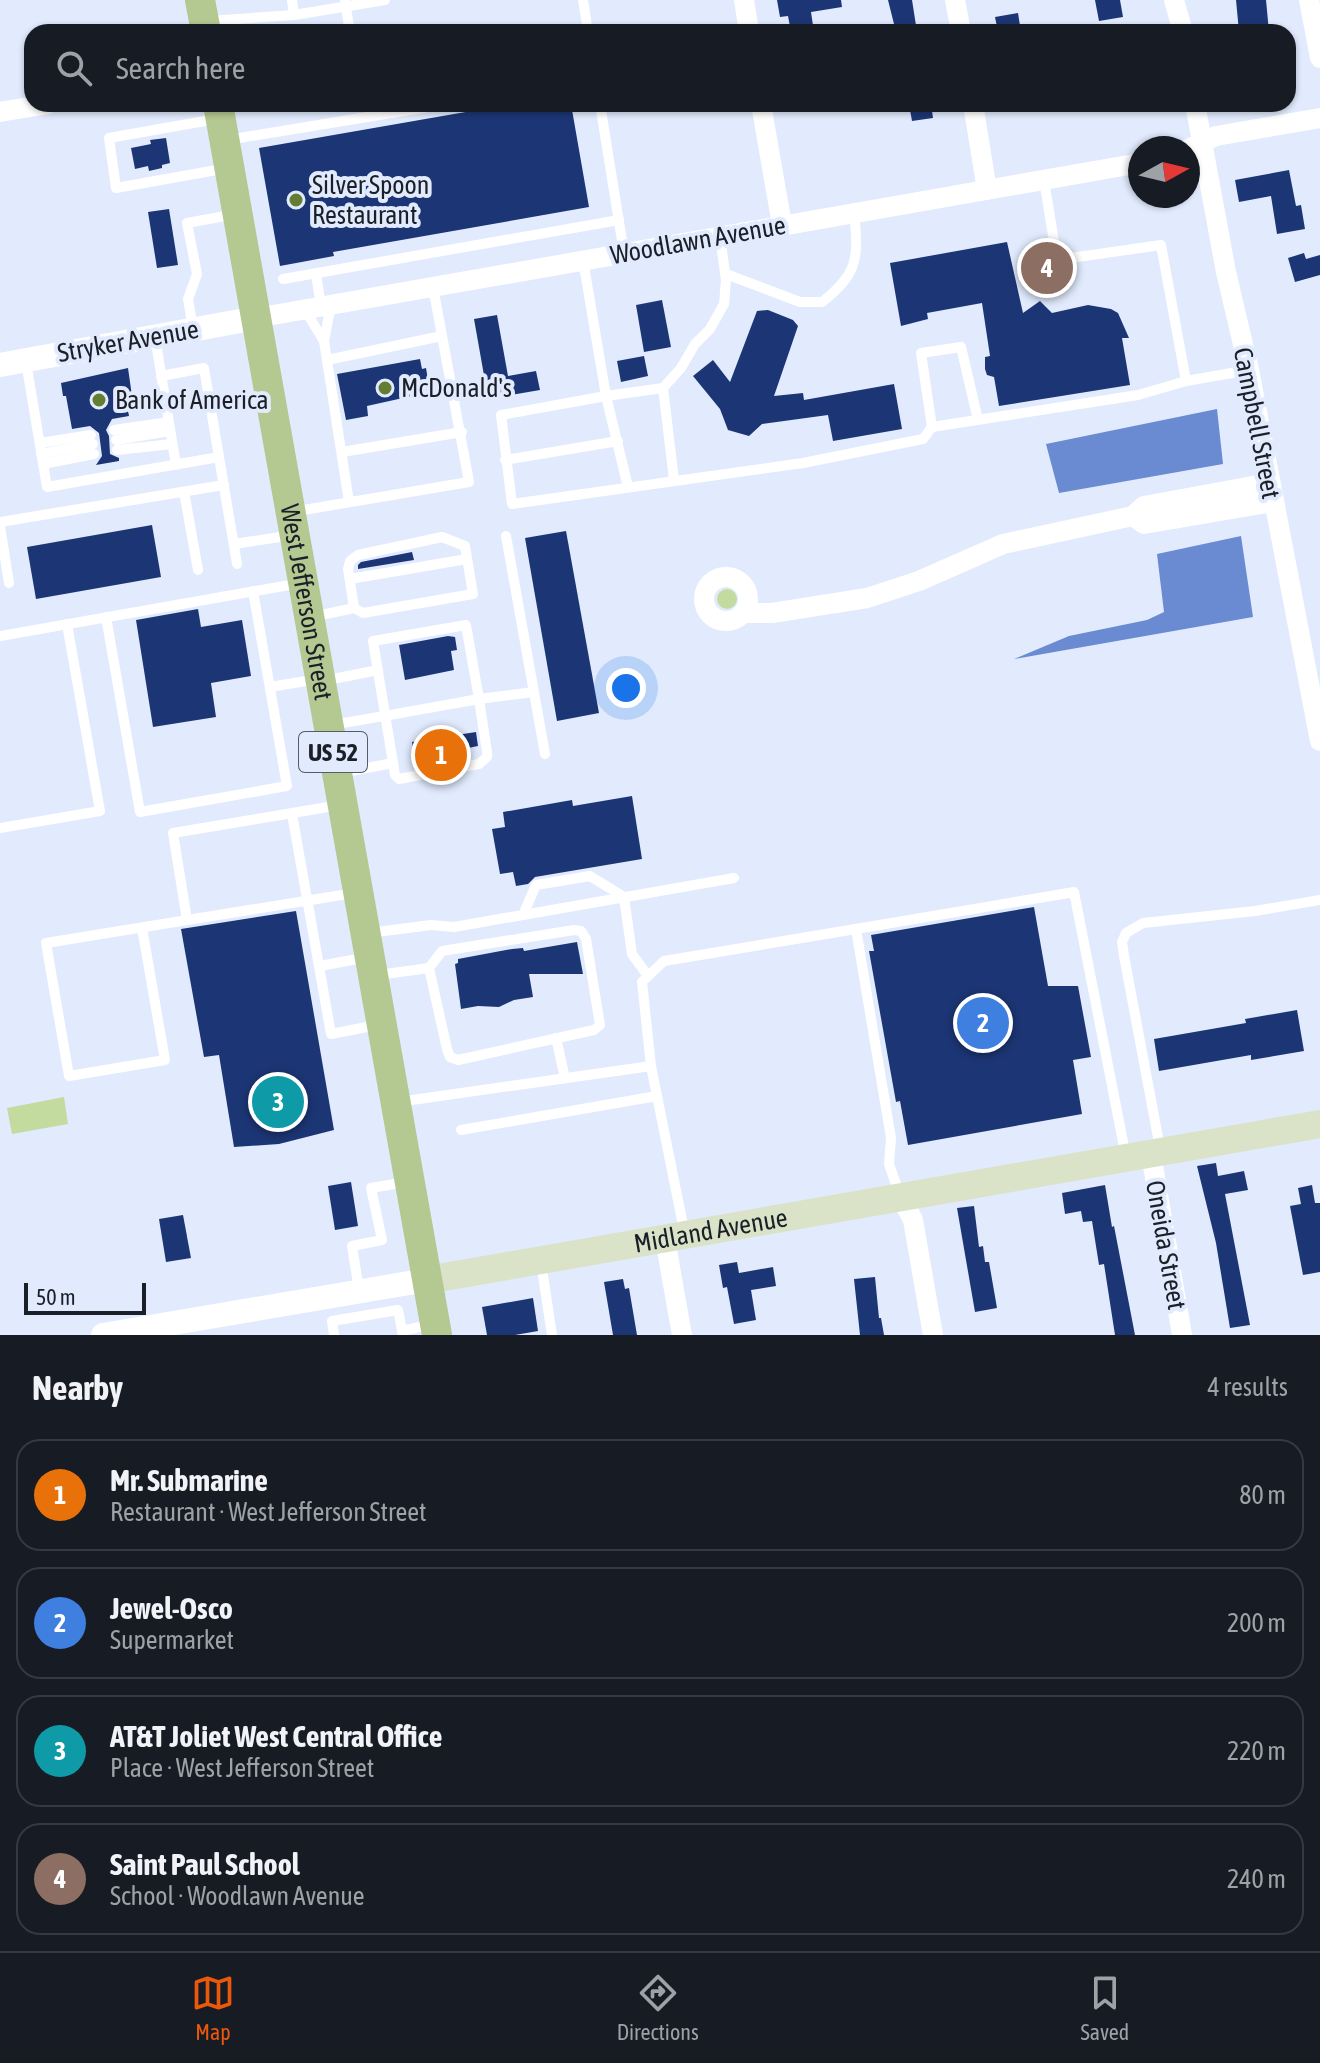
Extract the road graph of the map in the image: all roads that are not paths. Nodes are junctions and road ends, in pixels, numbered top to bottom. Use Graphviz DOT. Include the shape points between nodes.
graph roads {
  1 [pos="292,0"];
  2 [pos="385,0"];
  3 [pos="583,0"];
  4 [pos="744,0"];
  5 [pos="955,0"];
  6 [pos="1174,0"];
  7 [pos="1309,0"];
  8 [pos="346,3"];
  9 [pos="294,15"];
  10 [pos="203,18"];
  11 [pos="349,24"];
  12 [pos="587,24"];
  13 [pos="748,24"];
  14 [pos="960,24"];
  15 [pos="1181,24"];
  16 [pos="1320,58"];
  17 [pos="24,108"];
  18 [pos="0,112"];
  19 [pos="363,112"];
  20 [pos="396,112"];
  21 [pos="601,112"];
  22 [pos="762,112"];
  23 [pos="974,112"];
  24 [pos="1195,112"];
  25 [pos="364,117"];
  26 [pos="1320,118"];
  27 [pos="224,132"];
  28 [pos="1195,136"];
  29 [pos="1200,144"];
  30 [pos="1128,165"];
  31 [pos="1200,167"];
  32 [pos="1044,180"];
  33 [pos="987,190"];
  34 [pos="854,213"];
  35 [pos="238,214"];
  36 [pos="619,220"];
  37 [pos="782,225"];
  38 [pos="720,236"];
  39 [pos="624,253"];
  40 [pos="583,260"];
  41 [pos="316,274"];
  42 [pos="726,274"];
  43 [pos="283,279"];
  44 [pos="433,287"];
  45 [pos="319,307"];
  46 [pos="256,318"];
  47 [pos="193,329"];
  48 [pos="155,336"];
  49 [pos="442,336"];
  50 [pos="324,341"];
  51 [pos="25,360"];
  52 [pos="327,360"];
  53 [pos="0,365"];
  54 [pos="1249,370"];
  55 [pos="161,376"];
  56 [pos="1186,381"];
  57 [pos="663,388"];
  58 [pos="606,396"];
  59 [pos="978,420"];
  60 [pos="170,427"];
  61 [pos="932,427"];
  62 [pos="462,432"];
  63 [pos="618,441"];
  64 [pos="172,444"];
  65 [pos="342,452"];
  66 [pos="41,453"];
  67 [pos="219,457"];
  68 [pos="505,460"];
  69 [pos="176,465"];
  70 [pos="674,480"];
  71 [pos="224,485"];
  72 [pos="628,487"];
  73 [pos="184,492"];
  74 [pos="1271,493"];
  75 [pos="349,502"];
  76 [pos="293,523"];
  77 [pos="0,524"];
  78 [pos="506,536"];
  79 [pos="234,544"];
  80 [pos="467,559"];
  81 [pos="237,564"];
  82 [pos="198,570"];
  83 [pos="350,579"];
  84 [pos="9,583"];
  85 [pos="303,583"];
  86 [pos="253,591"];
  87 [pos="354,608"];
  88 [pos="744,613"];
  89 [pos="106,617"];
  90 [pos="310,618"];
  91 [pos="67,624"];
  92 [pos="0,636"];
  93 [pos="378,670"];
  94 [pos="321,680"];
  95 [pos="270,687"];
  96 [pos="534,692"];
  97 [pos="479,699"];
  98 [pos="386,716"];
  99 [pos="329,726"];
  100 [pos="1319,733"];
  101 [pos="545,754"];
  102 [pos="393,763"];
  103 [pos="337,773"];
  104 [pos="343,804"];
  105 [pos="292,814"];
  106 [pos="0,828"];
  107 [pos="734,878"];
  108 [pos="358,892"];
  109 [pos="624,897"];
  110 [pos="1320,900"];
  111 [pos="308,901"];
  112 [pos="523,915"];
  113 [pos="187,920"];
  114 [pos="142,928"];
  115 [pos="856,929"];
  116 [pos="370,955"];
  117 [pos="320,966"];
  118 [pos="429,968"];
  119 [pos="648,976"];
  120 [pos="382,1024"];
  121 [pos="556,1038"];
  122 [pos="651,1066"];
  123 [pos="565,1078"];
  124 [pos="657,1096"];
  125 [pos="396,1103"];
  126 [pos="1320,1124"];
  127 [pos="461,1130"];
  128 [pos="1146,1155"];
  129 [pos="410,1181"];
  130 [pos="901,1197"];
  131 [pos="675,1237"];
  132 [pos="541,1260"];
  133 [pos="427,1280"];
  134 [pos="355,1303"];
  135 [pos="436,1330"];
  136 [pos="402,1333"];
  137 [pos="103,1335"];
  138 [pos="334,1335"];
  139 [pos="552,1335"];
  140 [pos="682,1335"];
  141 [pos="933,1335"];
  142 [pos="1182,1335"];
  1 -- 9 [label="lane"];
  2 -- 8 [label="lane"];
  3 -- 12 [label="lane"];
  4 -- 13 [label="street"];
  5 -- 14 [label="street"];
  6 -- 15 [label="street"];
  7 -- 16 [label="street"];
  8 -- 9 [label="lane"];
  8 -- 11 [label="lane"];
  9 -- 10 [label="lane"];
  17 -- 18 [label="street"];
  19 -- 25 [label="lane"];
  20 -- 25 [label="lane"];
  21 -- 36 [label="lane"];
  22 -- 37 [label="street"];
  23 -- 33 [label="street"];
  24 -- 28 [label="street, Campbell Street"];
  25 -- 27 [label="lane"];
  26 -- 29 [label="street" via="1216,136"];
  27 -- 27 [label="lane" via="109,138 116,188"];
  27 -- 35 [label="main road, West Jefferson Street / US 52"];
  30 -- 32 [label="street, Woodlawn Avenue"];
  31 -- 54 [label="street, Campbell Street"];
  32 -- 33 [label="street, Woodlawn Avenue"];
  32 -- 56 [label="lane" via="1057,260 1161,245"];
  33 -- 34 [label="street, Woodlawn Avenue"];
  34 -- 37 [label="street, Woodlawn Avenue"];
  34 -- 42 [label="lane" via="854,269 822,302 800,302"];
  35 -- 46 [label="main road, West Jefferson Street / US 52"];
  35 -- 47 [label="lane" via="187,223 197,274 188,299"];
  36 -- 39 [label="lane"];
  36 -- 41 [label="lane"];
  37 -- 38 [label="street, Woodlawn Avenue"];
  38 -- 39 [label="street, Woodlawn Avenue"];
  38 -- 42 [label="lane"];
  39 -- 40 [label="street, Woodlawn Avenue"];
  40 -- 44 [label="street, Woodlawn Avenue"];
  40 -- 58 [label="lane"];
  41 -- 43 [label="lane"];
  41 -- 45 [label="lane"];
  42 -- 57 [label="lane" via="718,316"];
  44 -- 45 [label="street, Woodlawn Avenue"];
  44 -- 49 [label="lane"];
  45 -- 46 [label="street, Woodlawn Avenue"];
  45 -- 50 [label="lane"];
  45 -- 50 [label="lane"];
  46 -- 47 [label="street, Stryker Avenue"];
  46 -- 76 [label="main road, West Jefferson Street / US 52"];
  47 -- 48 [label="street, Stryker Avenue"];
  48 -- 51 [label="street, Stryker Avenue"];
  48 -- 55 [label="lane"];
  49 -- 52 [label="lane"];
  49 -- 62 [label="lane"];
  50 -- 52 [label="lane"];
  51 -- 53 [label="street, Stryker Avenue"];
  51 -- 66 [label="lane"];
  52 -- 65 [label="lane"];
  54 -- 56 [label="lane"];
  54 -- 74 [label="street, Campbell Street"];
  55 -- 60 [label="lane"];
  55 -- 67 [label="lane" via="204,368"];
  56 -- 59 [label="lane" via="1138,395"];
  57 -- 58 [label="lane"];
  57 -- 70 [label="lane"];
  58 -- 63 [label="lane"];
  58 -- 68 [label="lane" via="501,415"];
  59 -- 61 [label="lane"];
  59 -- 61 [label="lane" via="961,347 921,353"];
  60 -- 64 [label="lane"];
  60 -- 64 [label="lane" via="116,440"];
  61 -- 70 [label="lane" via="923,439"];
  62 -- 65 [label="lane"];
  62 -- 75 [label="lane" via="469,482"];
  63 -- 68 [label="lane"];
  63 -- 72 [label="lane"];
  64 -- 69 [label="lane"];
  65 -- 75 [label="lane"];
  66 -- 66 [label="lane" via="93,444"];
  66 -- 69 [label="lane" via="47,487"];
  67 -- 69 [label="lane"];
  67 -- 71 [label="lane"];
  68 -- 72 [label="lane" via="512,504"];
  70 -- 72 [label="lane"];
  71 -- 73 [label="lane"];
  71 -- 79 [label="lane"];
  73 -- 77 [label="lane"];
  73 -- 82 [label="lane"];
  74 -- 88 [label="street" via="1144,506 1133,516 1003,544 867,598"];
  74 -- 100 [label="street, Campbell Street"];
  75 -- 76 [label="lane"];
  76 -- 79 [label="lane"];
  76 -- 85 [label="main road, West Jefferson Street / US 52"];
  77 -- 84 [label="lane"];
  78 -- 96 [label="lane"];
  79 -- 81 [label="lane"];
  80 -- 83 [label="lane"];
  80 -- 83 [label="lane" via="465,546 442,537 358,555 350,561"];
  80 -- 87 [label="lane" via="473,594 363,613"];
  83 -- 87 [label="lane"];
  85 -- 86 [label="lane"];
  85 -- 90 [label="main road, West Jefferson Street / US 52"];
  86 -- 89 [label="lane"];
  86 -- 95 [label="lane"];
  87 -- 90 [label="lane"];
  89 -- 91 [label="lane"];
  89 -- 95 [label="lane" via="140,812 287,786"];
  90 -- 94 [label="main road, West Jefferson Street / US 52"];
  91 -- 92 [label="lane"];
  91 -- 106 [label="lane" via="100,811"];
  93 -- 94 [label="lane"];
  93 -- 97 [label="lane" via="373,641 466,625"];
  93 -- 98 [label="lane"];
  94 -- 95 [label="lane"];
  94 -- 99 [label="main road, West Jefferson Street / US 52"];
  96 -- 97 [label="lane"];
  96 -- 101 [label="lane"];
  97 -- 98 [label="lane"];
  97 -- 102 [label="lane" via="487,757 479,764 399,779"];
  98 -- 99 [label="lane"];
  98 -- 102 [label="lane"];
  99 -- 103 [label="main road, West Jefferson Street / US 52"];
  102 -- 103 [label="lane"];
  103 -- 104 [label="main road, West Jefferson Street / US 52"];
  104 -- 105 [label="lane"];
  104 -- 108 [label="main road, West Jefferson Street / US 52"];
  105 -- 111 [label="lane"];
  105 -- 113 [label="lane" via="173,833"];
  107 -- 109 [label="lane"];
  108 -- 111 [label="lane"];
  108 -- 116 [label="main road, West Jefferson Street / US 52"];
  109 -- 112 [label="lane"];
  109 -- 112 [label="lane" via="590,876 536,885"];
  109 -- 119 [label="lane" via="632,954"];
  110 -- 128 [label="lane" via="1143,923 1126,933 1122,942"];
  111 -- 113 [label="lane"];
  111 -- 117 [label="lane"];
  112 -- 116 [label="lane" via="454,927 431,925"];
  113 -- 114 [label="lane"];
  114 -- 114 [label="lane" via="46,943 69,1076 165,1060"];
  115 -- 119 [label="lane" via="664,961"];
  115 -- 128 [label="lane" via="1074,892"];
  115 -- 130 [label="lane" via="891,1138 889,1164"];
  116 -- 117 [label="lane"];
  116 -- 118 [label="lane"];
  116 -- 120 [label="main road, West Jefferson Street / US 52"];
  117 -- 120 [label="lane" via="331,1034"];
  118 -- 121 [label="lane" via="450,1057 458,1060"];
  118 -- 121 [label="lane" via="442,951 581,931 600,1025"];
  119 -- 122 [label="lane" via="642,982"];
  120 -- 125 [label="main road, West Jefferson Street / US 52"];
  121 -- 123 [label="lane"];
  122 -- 123 [label="lane"];
  122 -- 124 [label="lane"];
  123 -- 125 [label="lane"];
  124 -- 127 [label="lane"];
  124 -- 131 [label="lane"];
  125 -- 129 [label="main road, West Jefferson Street / US 52"];
  126 -- 128 [label="main road, Midland Avenue"];
  128 -- 130 [label="main road, Midland Avenue"];
  128 -- 142 [label="street, Oneida Street"];
  129 -- 133 [label="main road, West Jefferson Street / US 52"];
  129 -- 134 [label="lane" via="371,1188 382,1240 352,1246"];
  130 -- 131 [label="main road, Midland Avenue"];
  130 -- 141 [label="street" via="913,1220"];
  131 -- 132 [label="main road, Midland Avenue"];
  131 -- 140 [label="street"];
  132 -- 133 [label="main road, Midland Avenue"];
  132 -- 139 [label="lane"];
  133 -- 134 [label="street, Midland Avenue"];
  133 -- 135 [label="main road, West Jefferson Street / US 52"];
  134 -- 136 [label="lane" via="398,1310"];
  134 -- 137 [label="street, Midland Avenue"];
  134 -- 138 [label="lane"];
  135 -- 136 [label="lane"];
}
